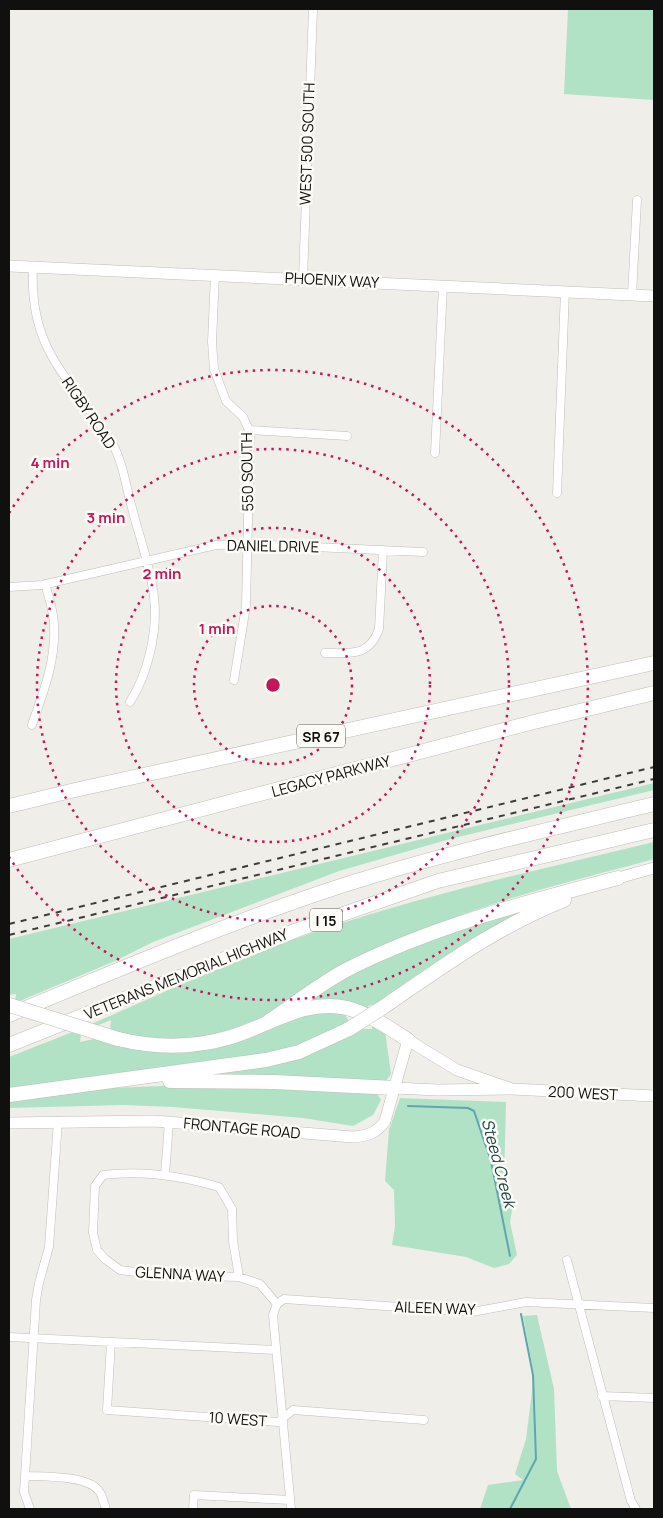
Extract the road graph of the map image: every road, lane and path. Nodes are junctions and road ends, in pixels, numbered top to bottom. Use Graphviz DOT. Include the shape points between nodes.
graph roads {
  1 [pos="313,9"];
  2 [pos="637,200"];
  3 [pos="9,266"];
  4 [pos="33,268"];
  5 [pos="215,275"];
  6 [pos="302,278"];
  7 [pos="443,285"];
  8 [pos="566,291"];
  9 [pos="632,295"];
  10 [pos="654,296"];
  11 [pos="249,430"];
  12 [pos="347,436"];
  13 [pos="435,453"];
  14 [pos="557,493"];
  15 [pos="247,544"];
  16 [pos="384,550"];
  17 [pos="422,552"];
  18 [pos="145,561"];
  19 [pos="46,584"];
  20 [pos="9,587"];
  21 [pos="325,652"];
  22 [pos="654,663"];
  23 [pos="234,680"];
  24 [pos="654,693"];
  25 [pos="130,702"];
  26 [pos="32,725"];
  27 [pos="654,804"];
  28 [pos="9,806"];
  29 [pos="654,830"];
  30 [pos="9,860"];
  31 [pos="654,868"];
  32 [pos="618,878"];
  33 [pos="9,1005"];
  34 [pos="9,1015"];
  35 [pos="269,1021"];
  36 [pos="408,1040"];
  37 [pos="9,1045"];
  38 [pos="112,1081"];
  39 [pos="394,1088"];
  40 [pos="512,1089"];
  41 [pos="9,1095"];
  42 [pos="654,1096"];
  43 [pos="58,1121"];
  44 [pos="169,1122"];
  45 [pos="9,1123"];
  46 [pos="165,1175"];
  47 [pos="567,1260"];
  48 [pos="239,1276"];
  49 [pos="277,1304"];
  50 [pos="578,1304"];
  51 [pos="654,1308"];
  52 [pos="9,1337"];
  53 [pos="34,1338"];
  54 [pos="111,1342"];
  55 [pos="276,1350"];
  56 [pos="602,1396"];
  57 [pos="654,1398"];
  58 [pos="283,1417"];
  59 [pos="424,1420"];
  60 [pos="25,1476"];
  61 [pos="290,1500"];
  62 [pos="104,1506"];
  63 [pos="30,1509"];
  64 [pos="193,1509"];
  65 [pos="291,1509"];
  66 [pos="636,1509"];
  1 -- 6 [label="street, WEST 500 SOUTH"];
  2 -- 9 [label="street"];
  3 -- 4 [label="street, PHOENIX WAY"];
  4 -- 5 [label="street, PHOENIX WAY"];
  4 -- 18 [label="street, RIGBY ROAD" via="34,305 40,333 54,361 113,444"];
  5 -- 6 [label="street, PHOENIX WAY"];
  5 -- 11 [label="street, 550 SOUTH" via="214,369 226,401 243,417"];
  6 -- 7 [label="street, PHOENIX WAY"];
  7 -- 8 [label="street, PHOENIX WAY"];
  7 -- 13 [label="street"];
  8 -- 9 [label="street, PHOENIX WAY"];
  8 -- 14 [label="street"];
  9 -- 10 [label="street, PHOENIX WAY"];
  11 -- 12 [label="street"];
  11 -- 15 [label="street, 550 SOUTH"];
  15 -- 16 [label="street, DANIEL DRIVE"];
  15 -- 18 [label="street, DANIEL DRIVE" via="216,545"];
  15 -- 23 [label="street, 550 SOUTH" via="246,606"];
  16 -- 17 [label="street, DANIEL DRIVE"];
  16 -- 21 [label="street" via="379,629 375,641 358,652"];
  18 -- 19 [label="street, DANIEL DRIVE"];
  18 -- 25 [label="street, RIGBY ROAD" via="154,597 153,626 141,685"];
  19 -- 20 [label="street, DANIEL DRIVE"];
  19 -- 26 [label="street" via="54,624 54,648"];
  22 -- 28 [label="highway, SR 67"];
  24 -- 30 [label="highway, LEGACY PARKWAY"];
  27 -- 34 [label="highway, VETERANS MEMORIAL HIGHWAY / I 15" via="457,851 346,885 263,913"];
  29 -- 37 [label="highway, VETERANS MEMORIAL HIGHWAY / I 15" via="438,881 297,930"];
  31 -- 32 [label="street"];
  32 -- 35 [label="highway" via="516,904 413,940 347,970"];
  32 -- 38 [label="highway, bridge" via="504,926 349,1029 299,1052 266,1060"];
  33 -- 35 [label="highway, bridge" via="118,1040 150,1046 198,1044 231,1037"];
  35 -- 36 [label="highway" via="310,1008 346,1008 370,1017"];
  36 -- 39 [label="street, FRONTAGE ROAD"];
  36 -- 40 [label="street" via="457,1070"];
  38 -- 39 [label="highway" via="274,1082"];
  38 -- 41 [label="highway"];
  39 -- 40 [label="street"];
  39 -- 44 [label="street, FRONTAGE ROAD" via="382,1126 360,1137"];
  40 -- 42 [label="street, 200 WEST"];
  43 -- 44 [label="street, FRONTAGE ROAD"];
  43 -- 45 [label="street, FRONTAGE ROAD"];
  43 -- 53 [label="street" via="49,1247 39,1283"];
  44 -- 46 [label="street"];
  46 -- 48 [label="street" via="219,1187 232,1208"];
  46 -- 48 [label="street, GLENNA WAY" via="103,1175 95,1186 93,1233 97,1250 120,1270"];
  47 -- 50 [label="street"];
  48 -- 49 [label="street, GLENNA WAY" via="260,1284"];
  49 -- 50 [label="street, AILEEN WAY" via="284,1299 472,1312 526,1302"];
  49 -- 55 [label="street" via="273,1315"];
  50 -- 51 [label="street, AILEEN WAY"];
  50 -- 56 [label="street"];
  52 -- 53 [label="street"];
  53 -- 54 [label="street"];
  53 -- 60 [label="street"];
  54 -- 55 [label="street"];
  54 -- 58 [label="street, 10 WEST" via="107,1410 278,1422"];
  55 -- 58 [label="street"];
  56 -- 57 [label="street"];
  56 -- 66 [label="street"];
  58 -- 59 [label="street, 10 WEST" via="292,1410"];
  58 -- 61 [label="street"];
  60 -- 62 [label="street" via="89,1483 100,1491"];
  60 -- 63 [label="street" via="24,1492"];
  61 -- 64 [label="street" via="194,1495"];
  61 -- 65 [label="street"];
}
